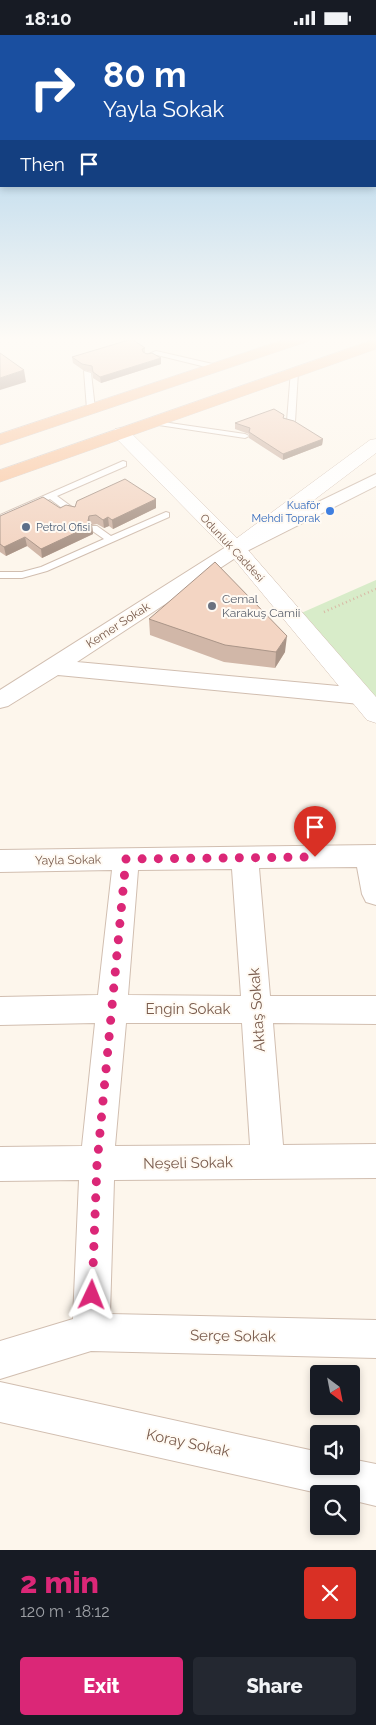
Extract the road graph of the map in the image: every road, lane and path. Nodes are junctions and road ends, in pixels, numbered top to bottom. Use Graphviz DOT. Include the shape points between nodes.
graph roads {
  1 [pos="91,409"];
  2 [pos="191,409"];
  3 [pos="292,409"];
  4 [pos="152,422"];
  5 [pos="287,423"];
  6 [pos="121,433"];
  7 [pos="245,436"];
  8 [pos="0,440"];
  9 [pos="376,444"];
  10 [pos="123,464"];
  11 [pos="0,476"];
  12 [pos="376,479"];
  13 [pos="51,496"];
  14 [pos="73,512"];
  15 [pos="166,515"];
  16 [pos="0,518"];
  17 [pos="94,528"];
  18 [pos="110,540"];
  19 [pos="236,549"];
  20 [pos="0,575"];
  21 [pos="376,589"];
  22 [pos="299,624"];
  23 [pos="54,667"];
  24 [pos="360,696"];
  25 [pos="0,700"];
  26 [pos="376,714"];
  27 [pos="372,856"];
  28 [pos="245,857"];
  29 [pos="126,859"];
  30 [pos="0,861"];
  31 [pos="376,894"];
  32 [pos="112,1009"];
  33 [pos="257,1009"];
  34 [pos="376,1010"];
  35 [pos="0,1011"];
  36 [pos="376,1161"];
  37 [pos="268,1162"];
  38 [pos="0,1164"];
  39 [pos="97,1164"];
  40 [pos="91,1332"];
  41 [pos="376,1339"];
  42 [pos="0,1360"];
  43 [pos="0,1401"];
  44 [pos="376,1485"];
  1 -- 8 [label="highway"];
  2 -- 4 [label="highway"];
  3 -- 5 [label="lane" via="291,422"];
  4 -- 6 [label="highway"];
  4 -- 7 [label="lane"];
  6 -- 11 [label="highway"];
  6 -- 19 [label="street, Odunluk Caddesi"];
  9 -- 19 [label="street"];
  10 -- 13 [label="lane"];
  12 -- 19 [label="street, Kemer Sokak"];
  13 -- 14 [label="lane"];
  13 -- 16 [label="lane"];
  15 -- 18 [label="lane"];
  17 -- 18 [label="lane"];
  18 -- 20 [label="lane" via="38,571"];
  19 -- 22 [label="street, Odunluk Caddesi"];
  19 -- 23 [label="street, Kemer Sokak"];
  21 -- 22 [label="path"];
  22 -- 24 [label="street, Odunluk Caddesi"];
  23 -- 24 [label="street"];
  23 -- 25 [label="street, Kemer Sokak"];
  24 -- 26 [label="street, Odunluk Caddesi"];
  27 -- 28 [label="street, Yayla Sokak"];
  27 -- 31 [label="street"];
  28 -- 29 [label="street, Yayla Sokak"];
  28 -- 33 [label="street, Aktaş Sokak"];
  29 -- 30 [label="street, Yayla Sokak"];
  29 -- 32 [label="street"];
  32 -- 33 [label="street, Engin Sokak"];
  32 -- 35 [label="street, Engin Sokak"];
  32 -- 39 [label="street"];
  33 -- 34 [label="street, Engin Sokak"];
  33 -- 37 [label="street, Aktaş Sokak"];
  36 -- 37 [label="street, Neşeli Sokak"];
  37 -- 39 [label="street, Neşeli Sokak"];
  38 -- 39 [label="street, Neşeli Sokak"];
  39 -- 40 [label="street"];
  40 -- 41 [label="street, Serçe Sokak"];
  40 -- 42 [label="street, Serçe Sokak"];
  43 -- 44 [label="street, Koray Sokak"];
}
